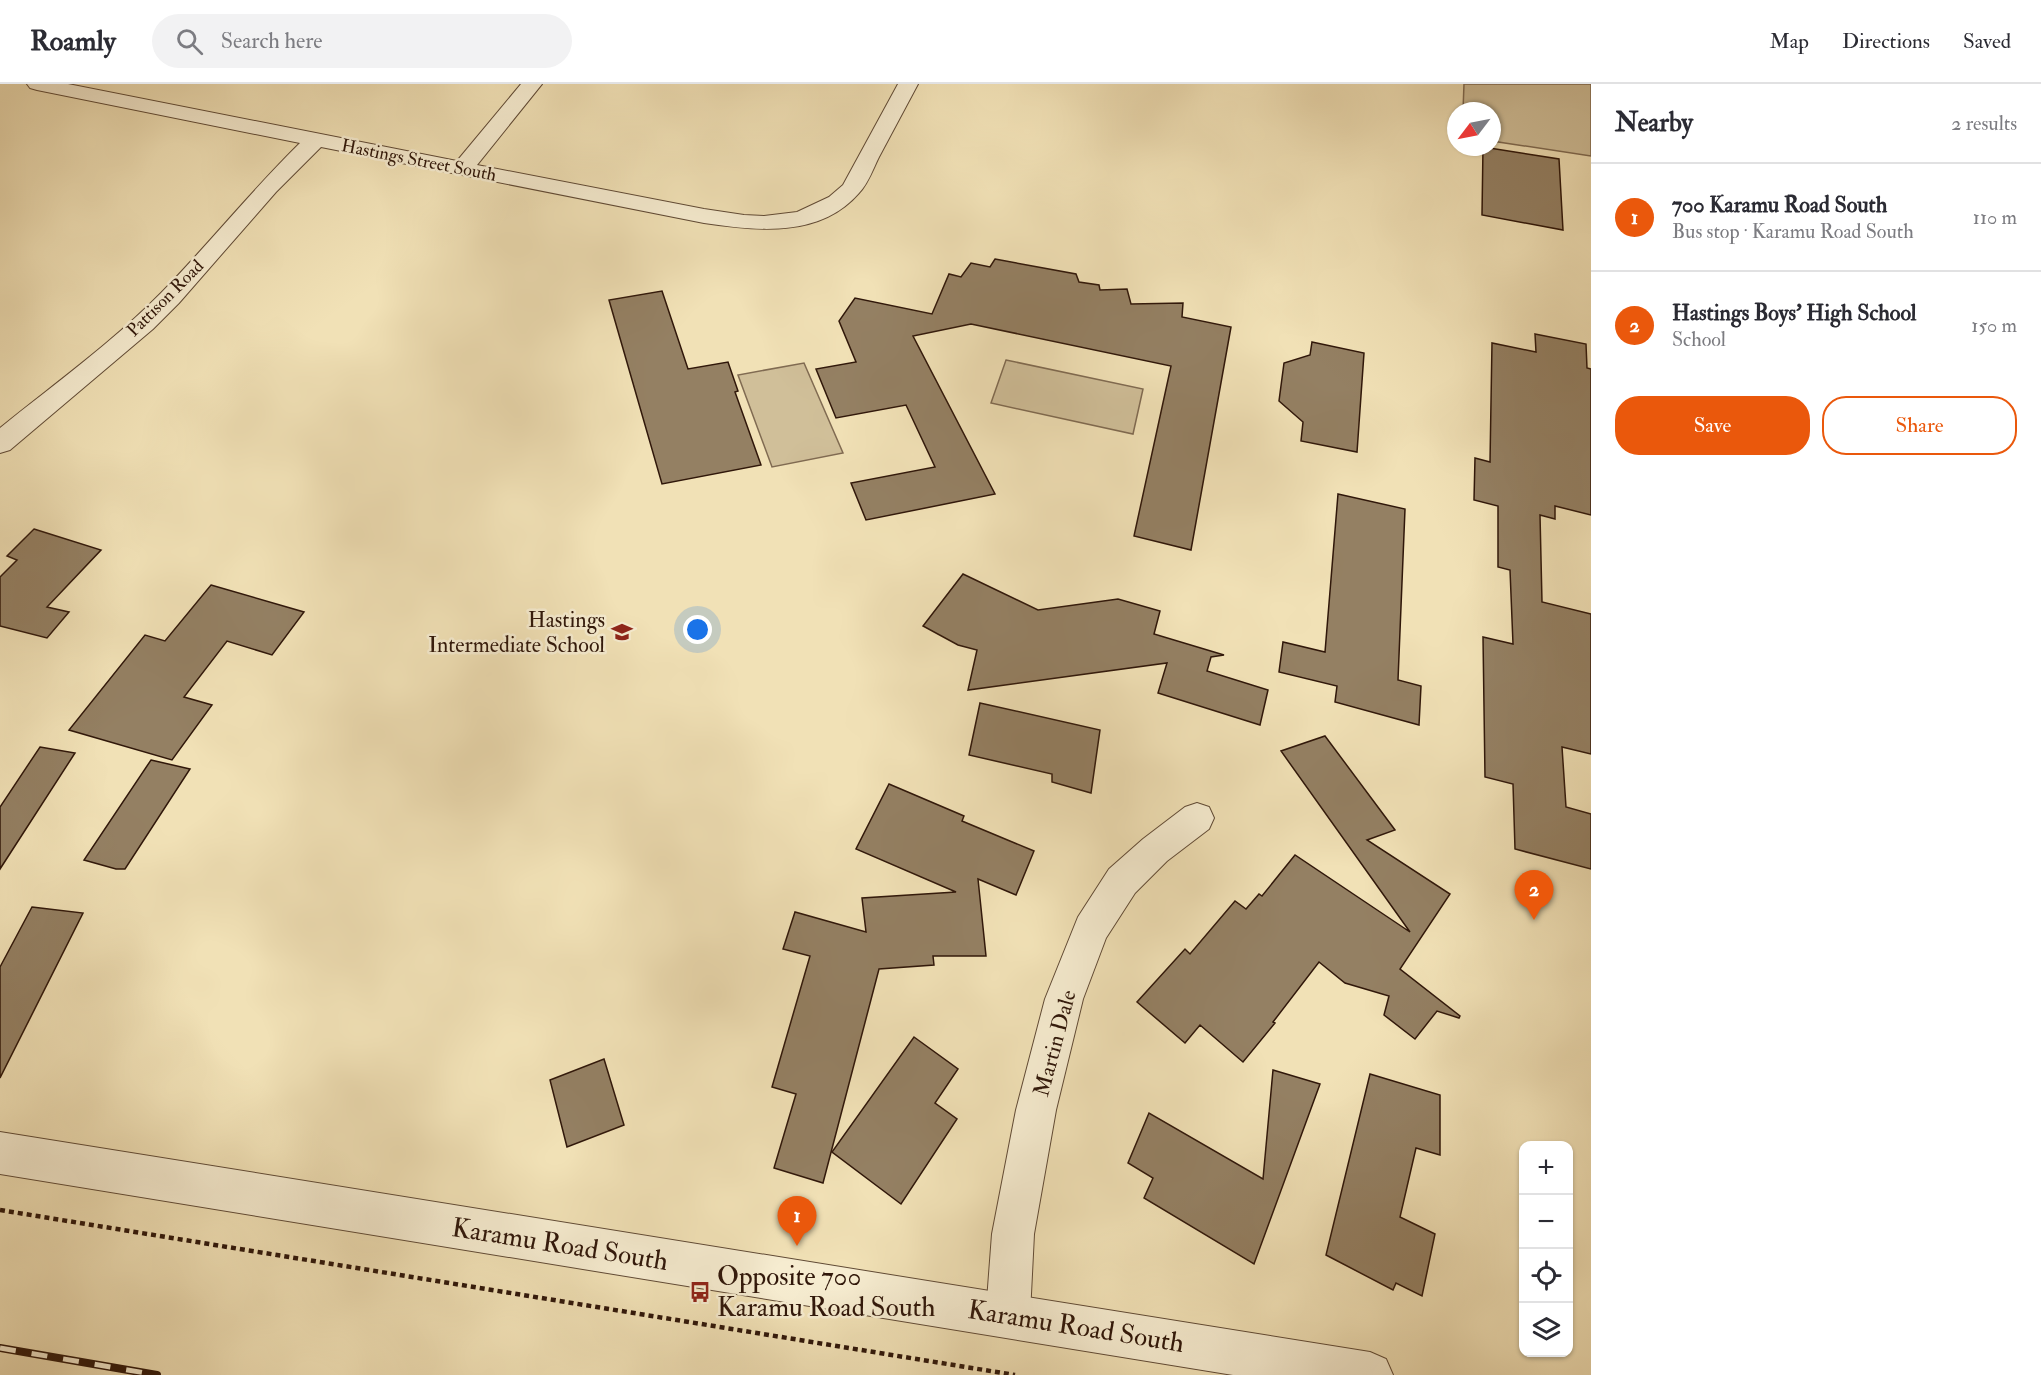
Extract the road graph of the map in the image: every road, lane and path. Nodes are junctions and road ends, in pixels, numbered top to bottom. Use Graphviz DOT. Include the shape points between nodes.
graph roads {
  1 [pos="37,84"];
  2 [pos="531,84"];
  3 [pos="908,84"];
  4 [pos="162,86"];
  5 [pos="139,104"];
  6 [pos="316,139"];
  7 [pos="463,168"];
  8 [pos="0,443"];
  9 [pos="1197,818"];
  10 [pos="0,1153"];
  11 [pos="0,1210"];
  12 [pos="1008,1314"];
  13 [pos="1015,1375"];
  14 [pos="1370,1375"];
  1 -- 5 [label="street, Hastings Street South"];
  2 -- 7 [label="street"];
  3 -- 7 [label="street, Hastings Street South" via="852,188 834,206 802,219 778,223 734,221"];
  4 -- 5 [label="street"];
  5 -- 6 [label="street, Hastings Street South"];
  6 -- 7 [label="street, Hastings Street South"];
  6 -- 8 [label="street, Pattison Road" via="268,186 170,298"];
  9 -- 12 [label="street, Martin Dale" via="1122,881 1091,929 1064,999 1036,1110 1013,1234"];
  10 -- 12 [label="street, Karamu Road South"];
  11 -- 13 [label="path"];
  12 -- 14 [label="street, Karamu Road South"];
}
